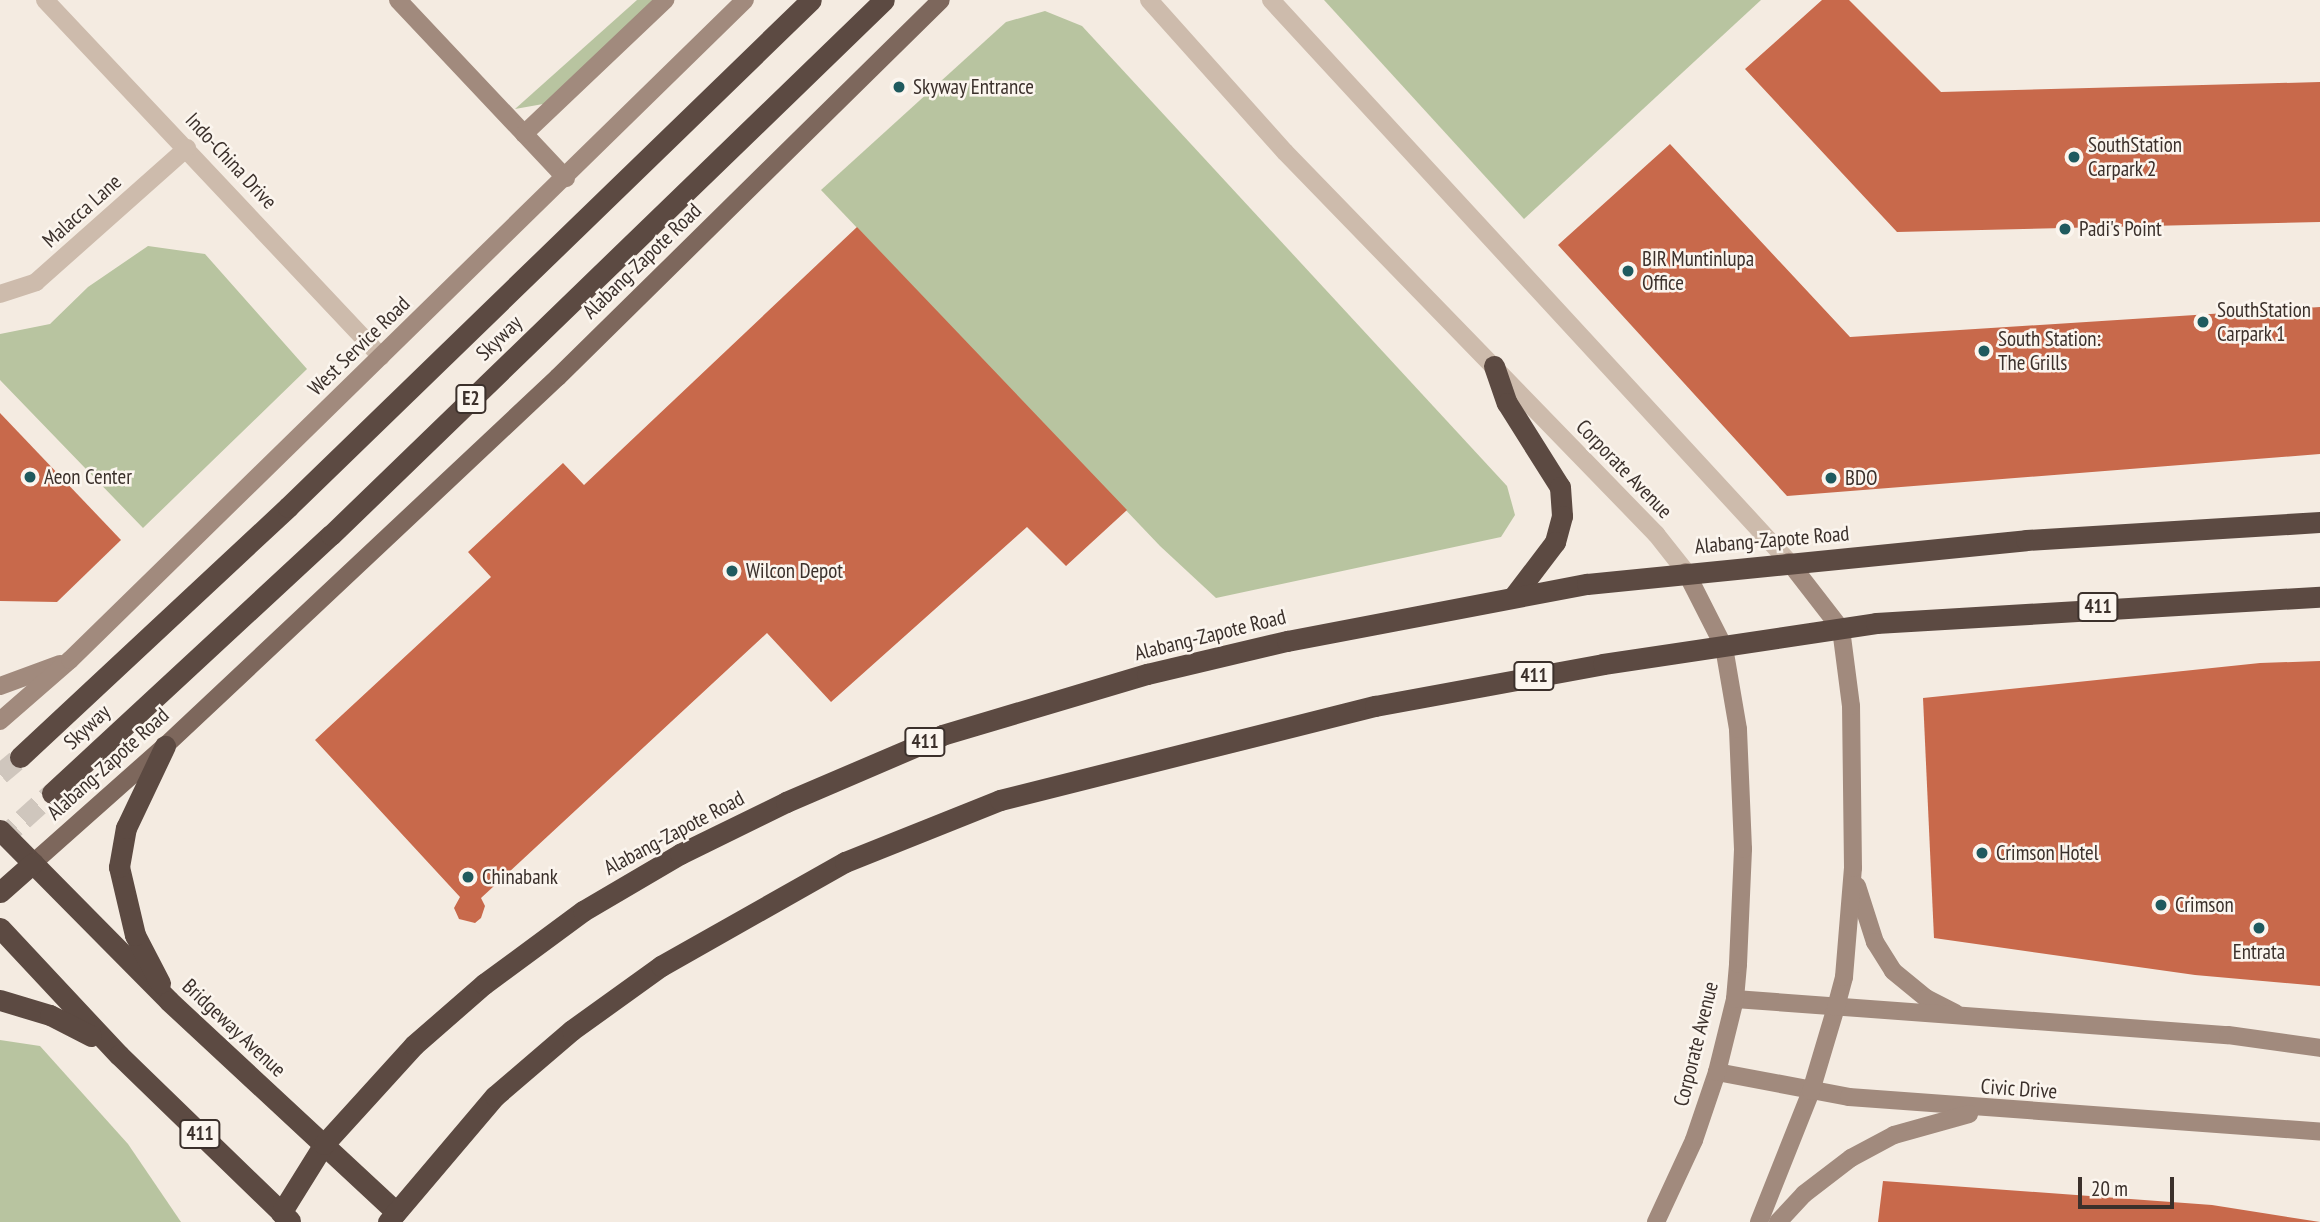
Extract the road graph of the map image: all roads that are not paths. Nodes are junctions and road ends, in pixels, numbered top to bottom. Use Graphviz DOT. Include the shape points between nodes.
graph roads {
  1 [pos="45,0"];
  2 [pos="398,0"];
  3 [pos="665,0"];
  4 [pos="745,0"];
  5 [pos="811,0"];
  6 [pos="884,0"];
  7 [pos="942,0"];
  8 [pos="1149,0"];
  9 [pos="1271,0"];
  10 [pos="524,134"];
  11 [pos="187,148"];
  12 [pos="566,178"];
  13 [pos="0,294"];
  14 [pos="381,356"];
  15 [pos="1494,366"];
  16 [pos="2320,522"];
  17 [pos="1789,562"];
  18 [pos="1686,572"];
  19 [pos="1514,596"];
  20 [pos="2320,597"];
  21 [pos="1840,629"];
  22 [pos="1724,647"];
  23 [pos="70,660"];
  24 [pos="0,686"];
  25 [pos="0,722"];
  26 [pos="165,746"];
  27 [pos="19,757"];
  28 [pos="52,793"];
  29 [pos="0,830"];
  30 [pos="33,863"];
  31 [pos="1853,868"];
  32 [pos="0,892"];
  33 [pos="0,928"];
  34 [pos="1735,999"];
  35 [pos="0,1000"];
  36 [pos="169,1001"];
  37 [pos="1836,1007"];
  38 [pos="1964,1017"];
  39 [pos="2320,1048"];
  40 [pos="119,1055"];
  41 [pos="1717,1072"];
  42 [pos="1811,1091"];
  43 [pos="1990,1110"];
  44 [pos="2320,1132"];
  45 [pos="324,1144"];
  46 [pos="283,1219"];
  47 [pos="397,1219"];
  48 [pos="1656,1222"];
  49 [pos="1759,1222"];
  50 [pos="1778,1222"];
  1 -- 11 [label="street, Indo-China Drive"];
  2 -- 10 [label="main road"];
  3 -- 10 [label="main road"];
  4 -- 12 [label="main road, West Service Road"];
  5 -- 27 [label="highway, Skyway / E2" via="288,507"];
  6 -- 28 [label="highway, Skyway / E2" via="331,535"];
  7 -- 26 [label="main road, Alabang-Zapote Road" via="558,377"];
  8 -- 15 [label="street, Corporate Avenue" via="1285,152"];
  9 -- 17 [label="street"];
  10 -- 12 [label="main road"];
  11 -- 13 [label="street, Malacca Lane" via="36,282"];
  11 -- 14 [label="street, Indo-China Drive"];
  12 -- 14 [label="main road, West Service Road"];
  14 -- 23 [label="main road, West Service Road"];
  15 -- 18 [label="street, Corporate Avenue" via="1656,534"];
  15 -- 19 [label="highway" via="1507,403 1560,487 1562,516 1555,542"];
  16 -- 17 [label="highway, Alabang-Zapote Road / 411" via="2026,540"];
  17 -- 18 [label="highway, Alabang-Zapote Road / 411"];
  17 -- 21 [label="main road"];
  18 -- 19 [label="highway, Alabang-Zapote Road / 411"];
  18 -- 22 [label="main road, Corporate Avenue"];
  19 -- 45 [label="highway, Alabang-Zapote Road / 411" via="1287,640 1147,674 942,735 786,802 680,854 583,911 484,984 414,1045"];
  20 -- 21 [label="highway, 411" via="2066,609"];
  21 -- 22 [label="highway, 411"];
  21 -- 31 [label="main road" via="1851,706"];
  22 -- 34 [label="main road, Corporate Avenue" via="1738,729 1744,849"];
  22 -- 47 [label="highway, 411" via="1401,701 1173,754 1000,800 845,862 661,966 572,1030 495,1096"];
  23 -- 24 [label="main road"];
  23 -- 25 [label="main road, West Service Road"];
  26 -- 30 [label="main road, Alabang-Zapote Road"];
  26 -- 36 [label="highway" via="126,828 119,867 135,934"];
  29 -- 30 [label="highway, 411"];
  30 -- 32 [label="highway, Alabang-Zapote Road"];
  30 -- 36 [label="highway, Bridgeway Avenue / 411"];
  31 -- 37 [label="main road" via="1844,977"];
  31 -- 38 [label="main road" via="1871,931 1893,971 1926,998"];
  33 -- 40 [label="highway, 411"];
  34 -- 37 [label="main road"];
  34 -- 41 [label="main road, Corporate Avenue"];
  35 -- 40 [label="highway" via="68,1023"];
  36 -- 45 [label="highway, Bridgeway Avenue / 411"];
  37 -- 38 [label="main road"];
  37 -- 42 [label="main road"];
  38 -- 39 [label="main road" via="2228,1035"];
  40 -- 46 [label="highway, 411"];
  41 -- 42 [label="main road, Civic Drive"];
  41 -- 48 [label="main road, Corporate Avenue"];
  42 -- 43 [label="main road, Civic Drive"];
  42 -- 49 [label="main road"];
  43 -- 44 [label="main road, Civic Drive"];
  43 -- 50 [label="main road" via="1941,1119 1894,1135 1851,1158 1804,1194"];
  45 -- 46 [label="highway, Alabang-Zapote Road / 411"];
  45 -- 47 [label="highway, Bridgeway Avenue / 411"];
}
